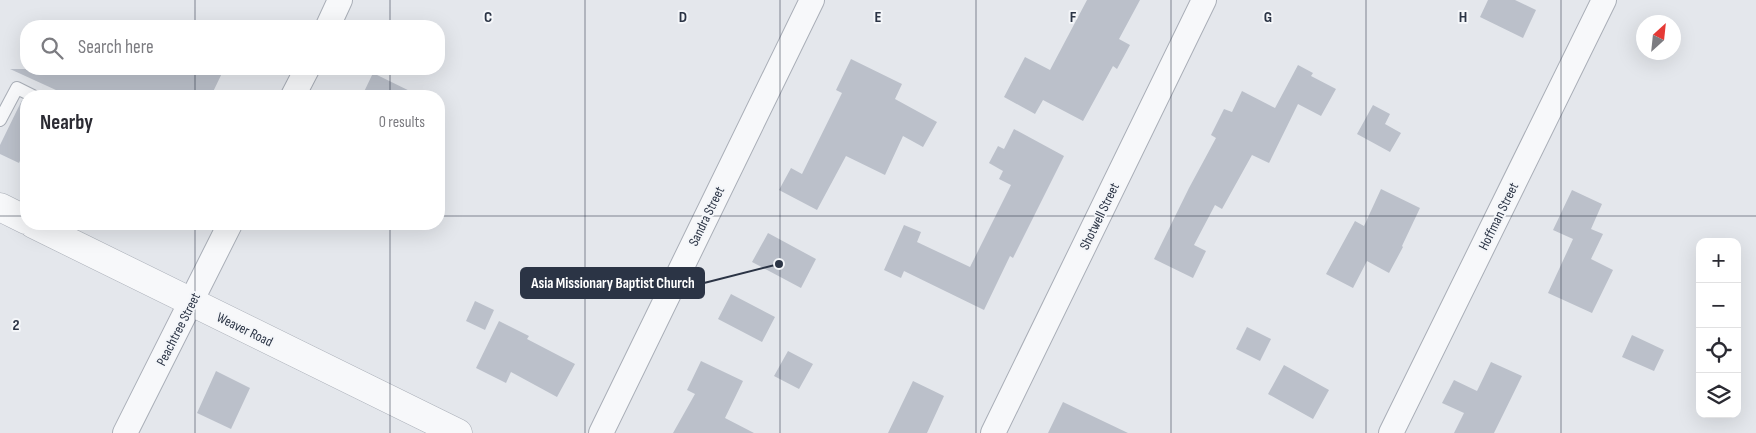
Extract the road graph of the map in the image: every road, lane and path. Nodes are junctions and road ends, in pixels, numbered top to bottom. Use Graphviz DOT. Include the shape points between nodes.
graph roads {
  1 [pos="340,0"];
  2 [pos="812,0"];
  3 [pos="1204,0"];
  4 [pos="1604,0"];
  5 [pos="331,20"];
  6 [pos="304,75"];
  7 [pos="21,90"];
  8 [pos="296,90"];
  9 [pos="0,120"];
  10 [pos="0,207"];
  11 [pos="20,217"];
  12 [pos="45,230"];
  13 [pos="227,230"];
  14 [pos="191,303"];
  15 [pos="125,433"];
  16 [pos="458,433"];
  17 [pos="601,433"];
  18 [pos="993,433"];
  19 [pos="1391,433"];
  1 -- 5 [label="street"];
  2 -- 17 [label="street, Sandra Street"];
  3 -- 18 [label="street, Shotwell Street"];
  4 -- 19 [label="street, Hoffman Street"];
  6 -- 8 [label="street"];
  7 -- 9 [label="lane" via="17,88"];
  10 -- 11 [label="street"];
  12 -- 14 [label="street, Weaver Road"];
  13 -- 14 [label="street, Peachtree Street"];
  14 -- 15 [label="street, Peachtree Street"];
  14 -- 16 [label="street, Weaver Road"];
}
